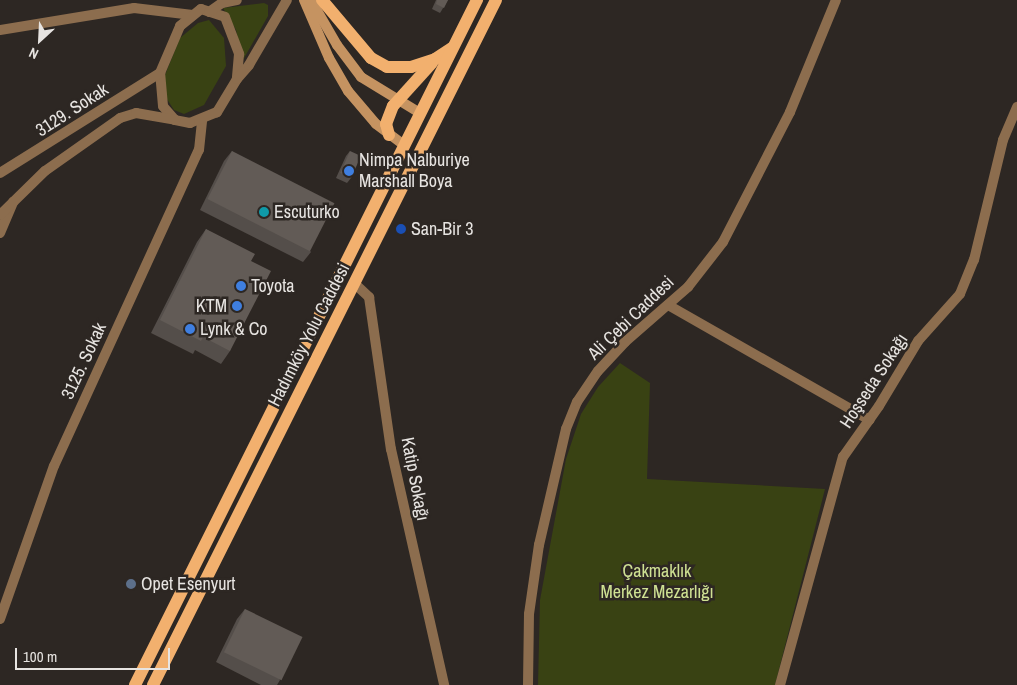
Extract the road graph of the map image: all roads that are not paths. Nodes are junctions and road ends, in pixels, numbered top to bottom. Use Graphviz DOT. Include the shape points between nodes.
graph roads {
  1 [pos="237,0"];
  2 [pos="287,0"];
  3 [pos="304,0"];
  4 [pos="311,0"];
  5 [pos="322,0"];
  6 [pos="477,0"];
  7 [pos="496,0"];
  8 [pos="836,0"];
  9 [pos="209,12"];
  10 [pos="194,15"];
  11 [pos="0,30"];
  12 [pos="454,47"];
  13 [pos="435,59"];
  14 [pos="160,73"];
  15 [pos="237,79"];
  16 [pos="398,99"];
  17 [pos="1017,107"];
  18 [pos="420,113"];
  19 [pos="175,120"];
  20 [pos="202,120"];
  21 [pos="389,135"];
  22 [pos="427,137"];
  23 [pos="404,145"];
  24 [pos="421,149"];
  25 [pos="0,173"];
  26 [pos="14,200"];
  27 [pos="0,215"];
  28 [pos="0,233"];
  29 [pos="354,284"];
  30 [pos="668,305"];
  31 [pos="870,420"];
  32 [pos="0,619"];
  33 [pos="135,685"];
  34 [pos="153,685"];
  35 [pos="444,685"];
  36 [pos="528,685"];
  37 [pos="780,685"];
  1 -- 9 [label="street"];
  2 -- 15 [label="street" via="249,65"];
  3 -- 21 [label="main road" via="329,58 348,91"];
  4 -- 16 [label="main road" via="351,67 374,87"];
  5 -- 13 [label="main road" via="361,48 378,62 399,70"];
  6 -- 12 [label="main road, Hadımköy Yolu Caddesi"];
  7 -- 22 [label="main road, Hadımköy Yolu Caddesi"];
  8 -- 30 [label="street, Ali Çebi Caddesi" via="790,112 748,199 707,266"];
  9 -- 10 [label="street" via="201,9"];
  9 -- 15 [label="street" via="224,16 234,35 239,54"];
  10 -- 11 [label="street" via="134,8"];
  10 -- 14 [label="street" via="180,26"];
  12 -- 13 [label="main road"];
  12 -- 18 [label="main road, Hadımköy Yolu Caddesi"];
  13 -- 16 [label="main road"];
  14 -- 19 [label="street" via="163,106"];
  14 -- 25 [label="street, 3129. Sokak"];
  15 -- 20 [label="street" via="217,112"];
  16 -- 18 [label="main road"];
  16 -- 21 [label="main road" via="387,118"];
  17 -- 31 [label="street, Hoşseda Sokağı" via="1003,140 974,260 960,294 918,341"];
  18 -- 22 [label="main road" via="427,126"];
  18 -- 23 [label="main road, Hadımköy Yolu Caddesi"];
  19 -- 20 [label="street" via="190,123"];
  19 -- 26 [label="street" via="136,113 120,118 45,172"];
  20 -- 32 [label="street, 3125. Sokak" via="199,150 54,466"];
  21 -- 23 [label="main road"];
  22 -- 24 [label="main road, Hadımköy Yolu Caddesi"];
  23 -- 24 [label="main road"];
  23 -- 33 [label="main road, Hadımköy Yolu Caddesi"];
  24 -- 29 [label="main road, Hadımköy Yolu Caddesi"];
  26 -- 27 [label="street"];
  26 -- 28 [label="street"];
  29 -- 34 [label="main road, Hadımköy Yolu Caddesi"];
  29 -- 35 [label="street, Katip Sokağı" via="369,298 391,449"];
  30 -- 31 [label="street"];
  30 -- 36 [label="street, Ali Çebi Caddesi" via="625,342 598,372 577,402 566,429 534,580 527,648"];
  31 -- 37 [label="street, Hoşseda Sokağı" via="843,457 834,482"];
}
